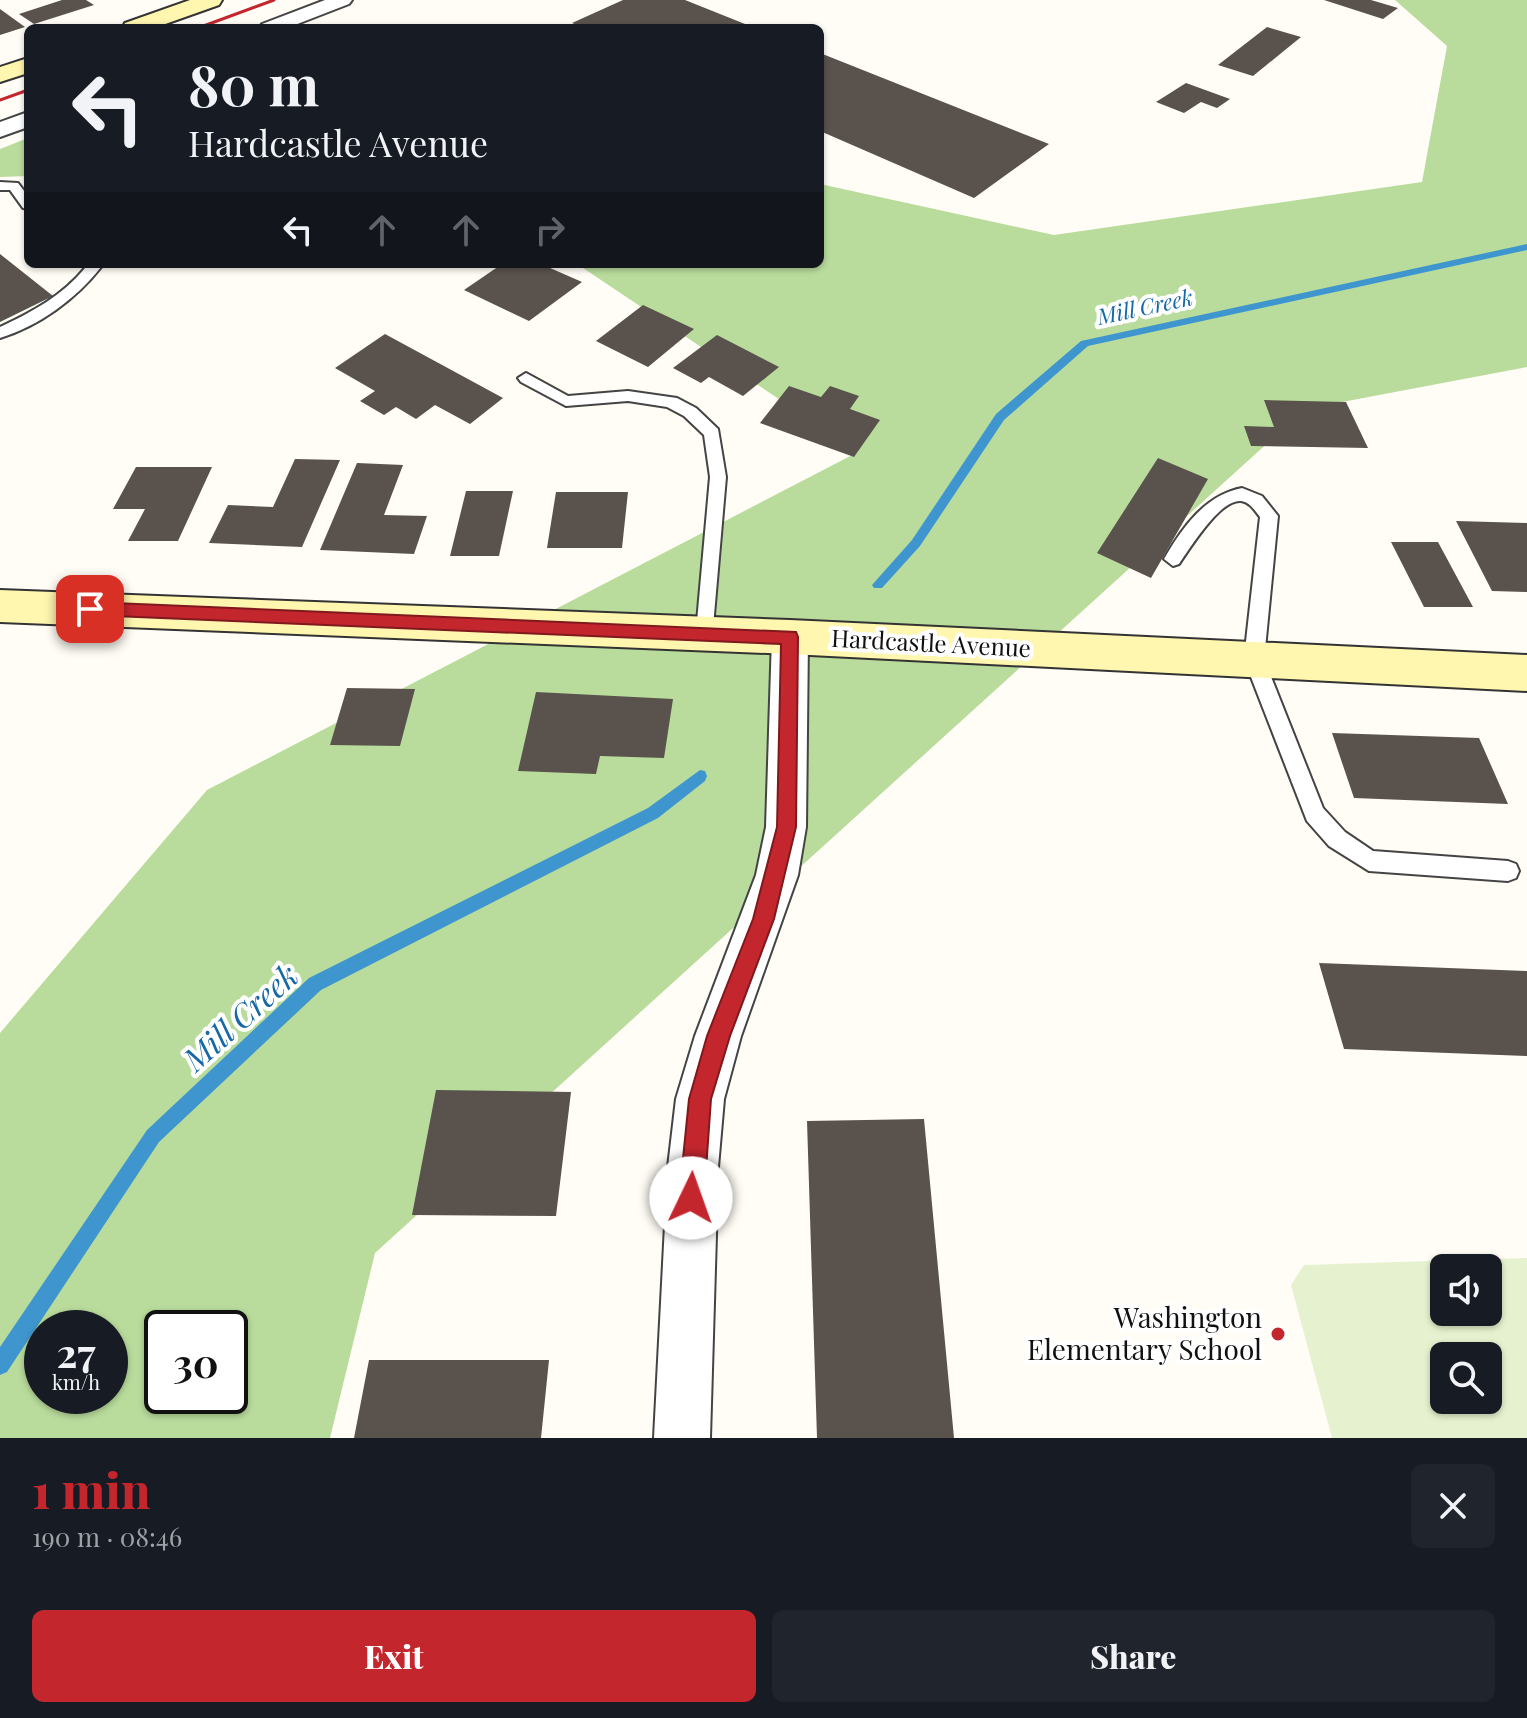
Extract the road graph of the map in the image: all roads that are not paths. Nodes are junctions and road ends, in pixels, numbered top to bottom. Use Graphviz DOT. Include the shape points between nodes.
graph roads {
  1 [pos="211,0"];
  2 [pos="342,0"];
  3 [pos="144,24"];
  4 [pos="279,24"];
  5 [pos="24,66"];
  6 [pos="0,75"];
  7 [pos="24,121"];
  8 [pos="0,130"];
  9 [pos="0,186"];
  10 [pos="24,200"];
  11 [pos="93,268"];
  12 [pos="0,333"];
  13 [pos="526,378"];
  14 [pos="1173,559"];
  15 [pos="0,606"];
  16 [pos="705,633"];
  17 [pos="790,637"];
  18 [pos="1254,659"];
  19 [pos="1527,673"];
  20 [pos="1508,871"];
  21 [pos="682,1438"];
  1 -- 3 [label="street"];
  2 -- 4 [label="street"];
  5 -- 6 [label="street"];
  7 -- 8 [label="street"];
  9 -- 10 [label="lane" via="14,186"];
  11 -- 12 [label="lane" via="53,308"];
  13 -- 16 [label="lane" via="566,401 628,396 671,402 712,433 718,477"];
  14 -- 18 [label="lane" via="1218,502 1250,496 1261,503 1269,516"];
  15 -- 16 [label="street, Hardcastle Avenue"];
  16 -- 17 [label="street, Hardcastle Avenue"];
  17 -- 18 [label="street, Hardcastle Avenue"];
  17 -- 21 [label="street" via="786,827 763,919 700,1099"];
  18 -- 19 [label="street, Hardcastle Avenue"];
  18 -- 20 [label="lane" via="1315,814 1337,839 1369,861"];
}
